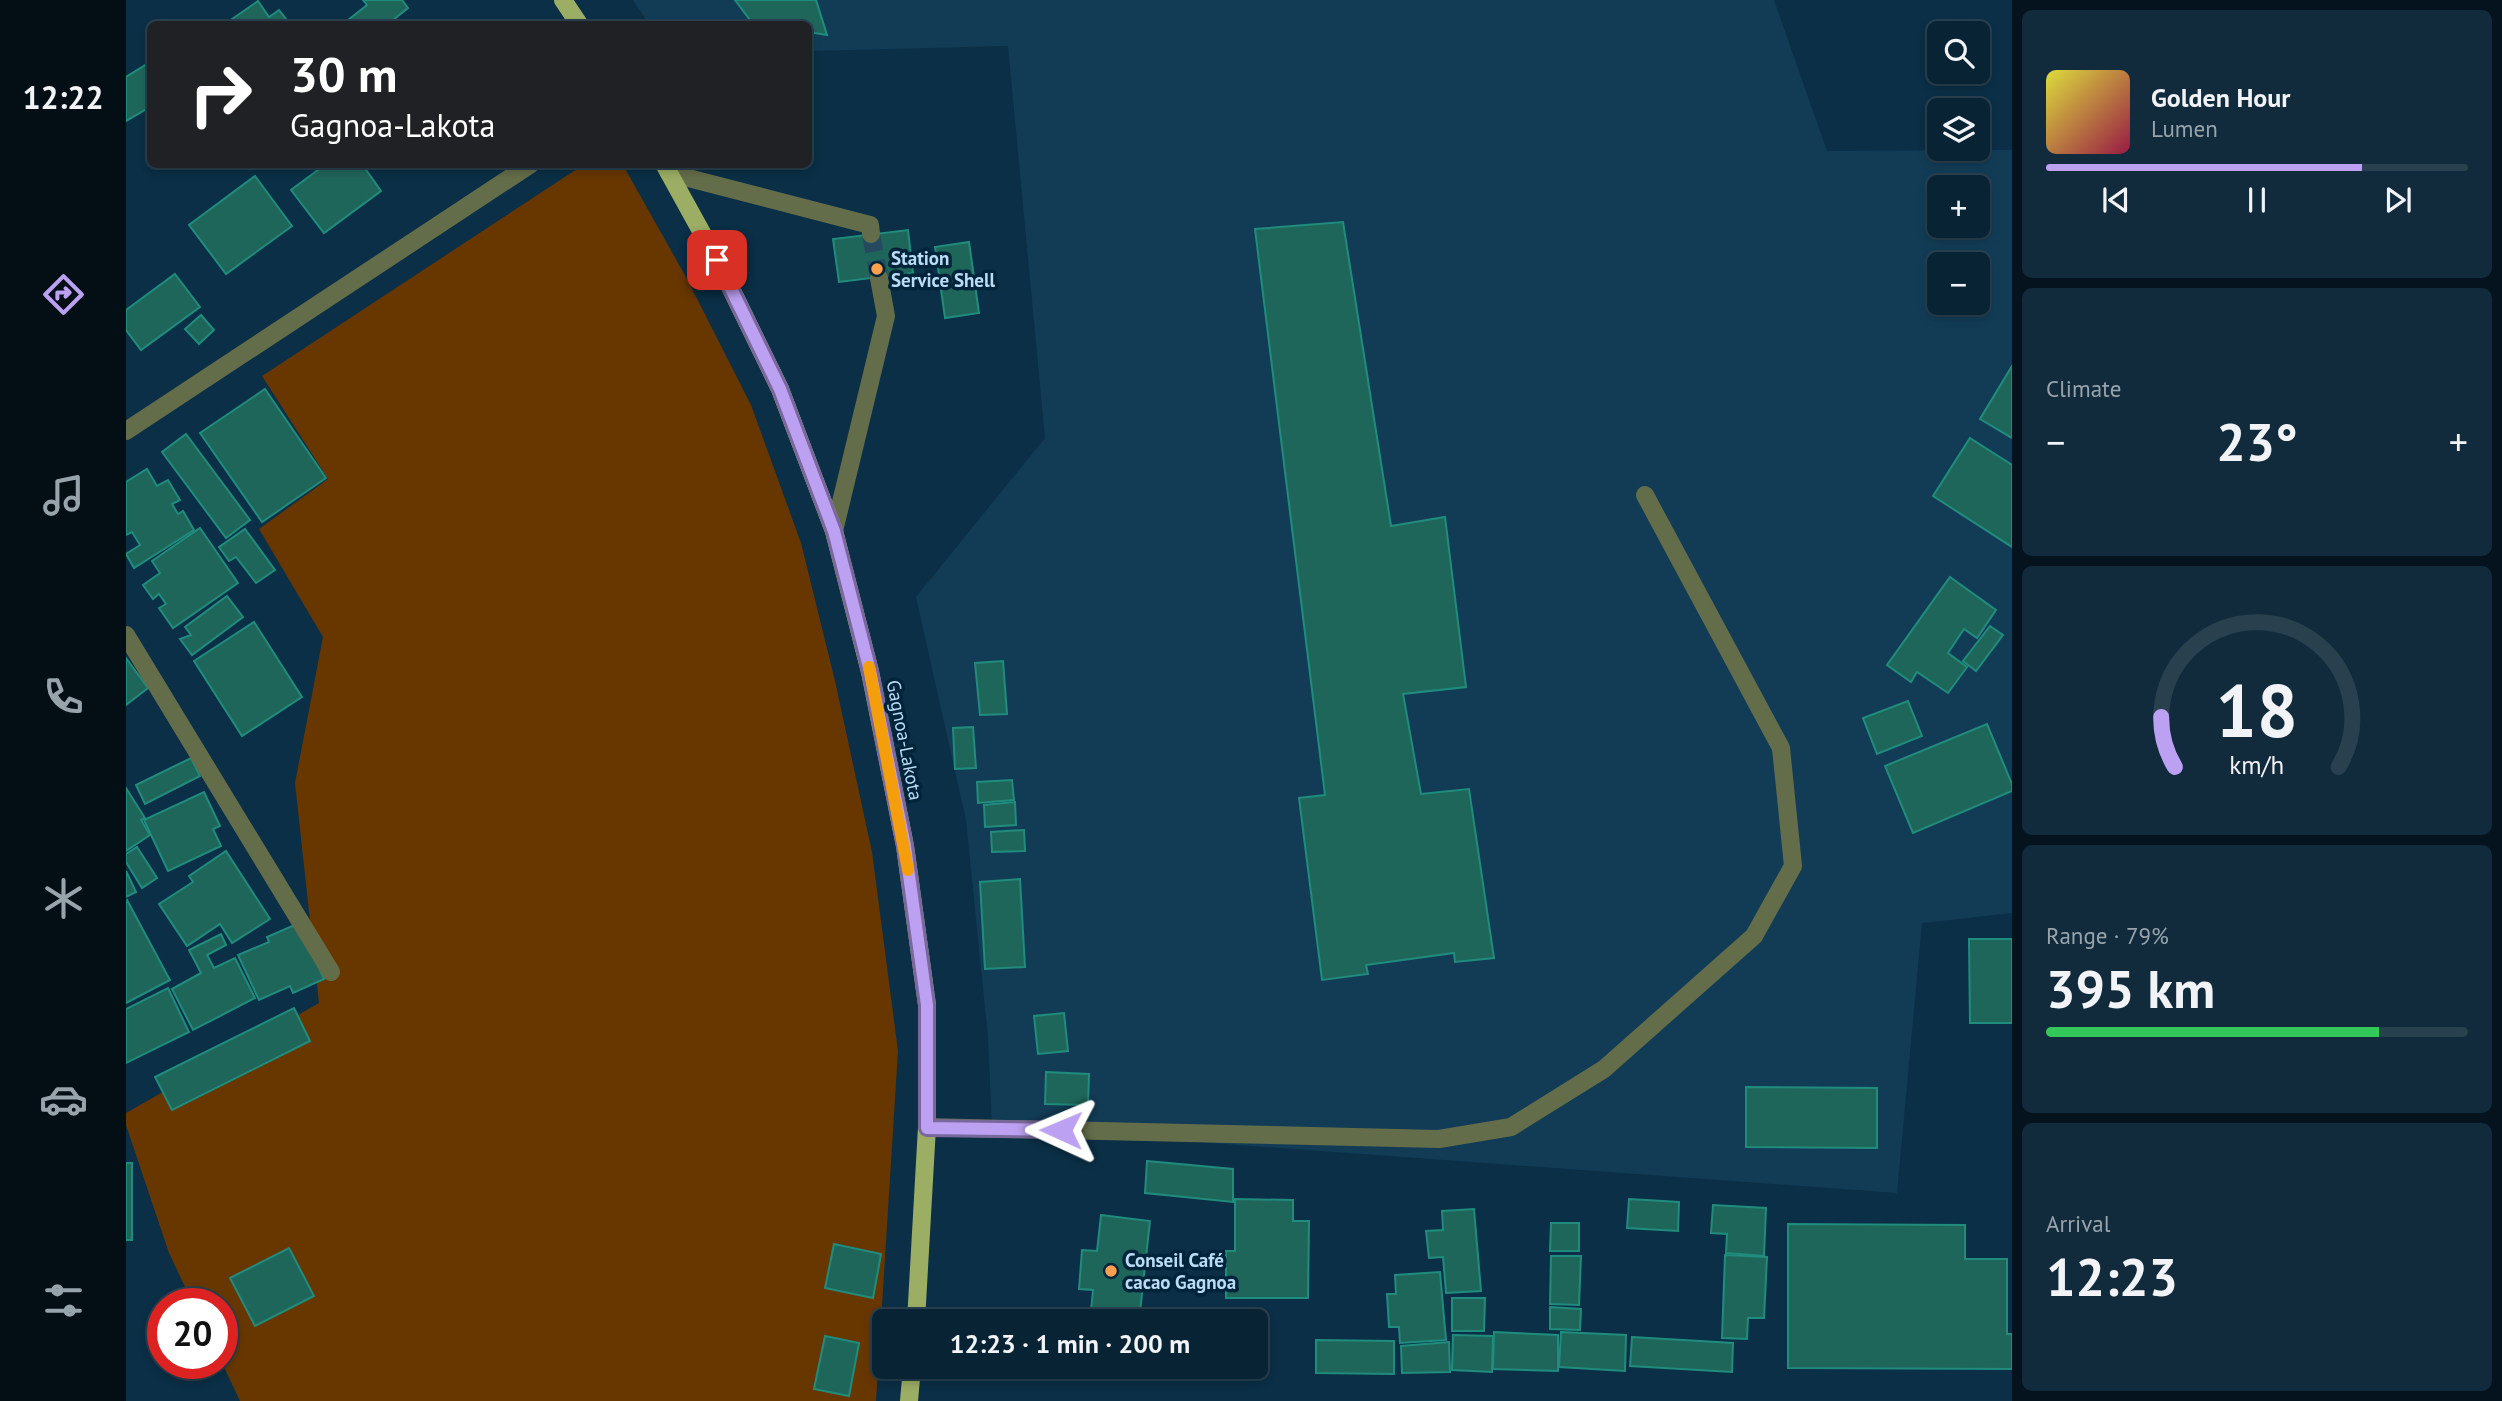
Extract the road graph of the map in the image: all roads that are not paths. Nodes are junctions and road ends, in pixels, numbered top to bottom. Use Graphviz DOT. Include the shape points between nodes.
graph roads {
  1 [pos="563,0"];
  2 [pos="577,21"];
  3 [pos="525,168"];
  4 [pos="667,169"];
  5 [pos="871,234"];
  6 [pos="879,278"];
  7 [pos="126,430"];
  8 [pos="1645,495"];
  9 [pos="834,531"];
  10 [pos="126,635"];
  11 [pos="331,972"];
  12 [pos="927,1128"];
  13 [pos="917,1309"];
  14 [pos="911,1379"];
  15 [pos="909,1401"];
  1 -- 2 [label="main road"];
  3 -- 7 [label="street"];
  4 -- 5 [label="street" via="870,225"];
  4 -- 9 [label="main road, Gagnoa-Lakota" via="780,389"];
  6 -- 9 [label="street" via="886,316"];
  8 -- 12 [label="street" via="1781,748 1793,866 1754,936 1624,1052 1511,1127 1439,1139"];
  9 -- 12 [label="main road, Gagnoa-Lakota" via="870,671 905,846 927,1005"];
  10 -- 11 [label="street"];
  12 -- 13 [label="main road, Gagnoa-Lakota"];
  14 -- 15 [label="main road"];
}
